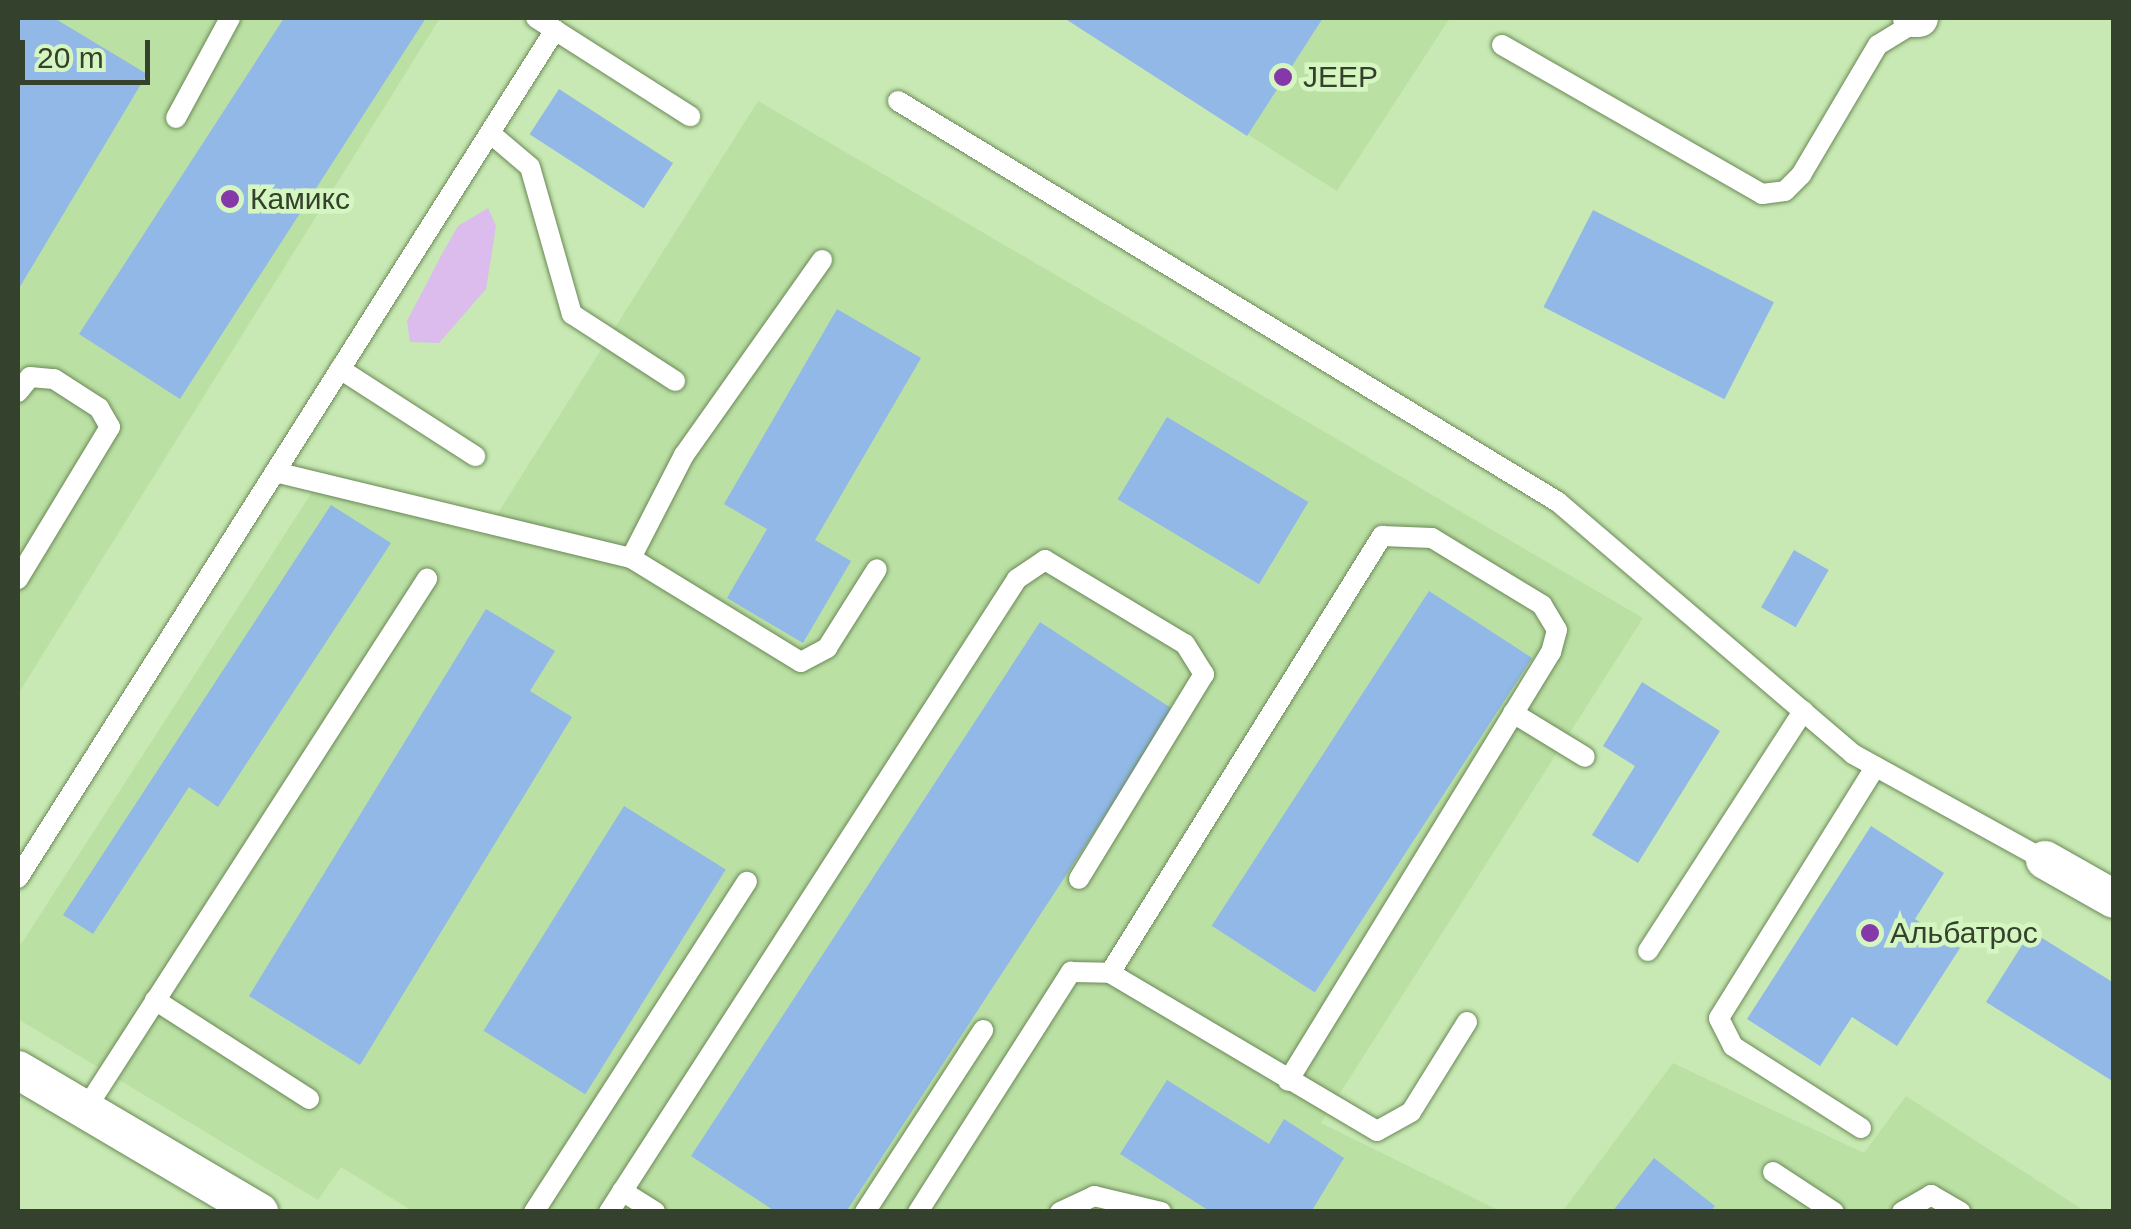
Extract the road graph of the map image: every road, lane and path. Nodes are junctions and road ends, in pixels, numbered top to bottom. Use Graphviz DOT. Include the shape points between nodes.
graph roads {
  1 [pos="230,18"];
  2 [pos="536,18"];
  3 [pos="1916,18"];
  4 [pos="556,30"];
  5 [pos="1502,45"];
  6 [pos="898,101"];
  7 [pos="690,116"];
  8 [pos="176,118"];
  9 [pos="490,134"];
  10 [pos="822,260"];
  11 [pos="340,370"];
  12 [pos="675,382"];
  13 [pos="18,392"];
  14 [pos="475,456"];
  15 [pos="275,472"];
  16 [pos="631,558"];
  17 [pos="877,569"];
  18 [pos="18,579"];
  19 [pos="428,579"];
  20 [pos="1803,712"];
  21 [pos="1513,713"];
  22 [pos="1585,757"];
  23 [pos="1875,767"];
  24 [pos="25,851"];
  25 [pos="2045,860"];
  26 [pos="18,878"];
  27 [pos="1080,879"];
  28 [pos="747,882"];
  29 [pos="2114,899"];
  30 [pos="1648,951"];
  31 [pos="1110,973"];
  32 [pos="156,1000"];
  33 [pos="1467,1022"];
  34 [pos="983,1030"];
  35 [pos="18,1070"];
  36 [pos="1288,1082"];
  37 [pos="308,1099"];
  38 [pos="85,1110"];
  39 [pos="1860,1128"];
  40 [pos="1773,1172"];
  41 [pos="622,1190"];
  42 [pos="259,1212"];
  43 [pos="534,1212"];
  44 [pos="609,1212"];
  45 [pos="655,1212"];
  46 [pos="865,1212"];
  47 [pos="918,1212"];
  48 [pos="1060,1212"];
  49 [pos="1161,1212"];
  50 [pos="1834,1212"];
  51 [pos="1902,1212"];
  52 [pos="1961,1212"];
  1 -- 8 [label="lane"];
  2 -- 4 [label="lane"];
  3 -- 5 [label="lane" via="1878,45 1800,175 1784,191 1762,194"];
  4 -- 7 [label="lane"];
  4 -- 9 [label="lane"];
  6 -- 20 [label="lane" via="1558,502"];
  9 -- 11 [label="lane"];
  9 -- 12 [label="lane" via="530,166 572,314"];
  10 -- 16 [label="lane" via="684,455"];
  11 -- 14 [label="lane"];
  11 -- 15 [label="lane"];
  13 -- 18 [label="lane" via="30,376 54,379 99,408 110,427"];
  15 -- 16 [label="lane"];
  15 -- 24 [label="lane"];
  16 -- 17 [label="lane" via="801,662 826,648"];
  19 -- 32 [label="lane"];
  20 -- 23 [label="lane"];
  20 -- 30 [label="lane"];
  21 -- 22 [label="lane"];
  21 -- 31 [label="lane" via="1551,652 1553,615 1432,538 1382,536"];
  21 -- 36 [label="lane"];
  23 -- 25 [label="lane"];
  23 -- 39 [label="lane" via="1719,1018 1734,1046"];
  24 -- 26 [label="lane"];
  25 -- 29 [label="street"];
  27 -- 41 [label="lane" via="1204,674 1185,644 1045,560 1017,579"];
  28 -- 43 [label="lane"];
  31 -- 36 [label="lane"];
  31 -- 47 [label="lane" via="1072,972 1053,990"];
  32 -- 37 [label="lane"];
  32 -- 38 [label="lane"];
  33 -- 36 [label="lane" via="1398,1128 1358,1124"];
  34 -- 46 [label="lane"];
  35 -- 38 [label="street"];
  38 -- 42 [label="street"];
  40 -- 50 [label="lane"];
  41 -- 44 [label="lane"];
  41 -- 45 [label="lane"];
  48 -- 49 [label="lane" via="1094,1196"];
  51 -- 52 [label="lane" via="1931,1195"];
}
